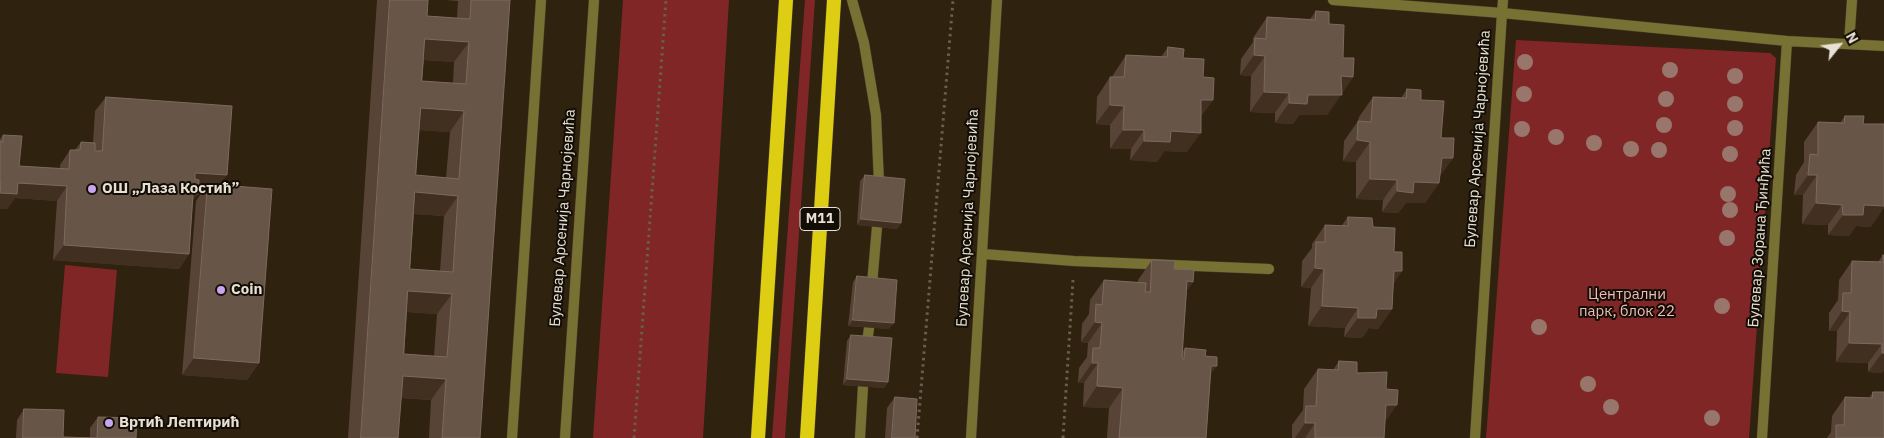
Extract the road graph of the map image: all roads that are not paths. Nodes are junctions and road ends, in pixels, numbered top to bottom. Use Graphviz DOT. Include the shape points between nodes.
graph roads {
  1 [pos="541,0"];
  2 [pos="594,0"];
  3 [pos="786,0"];
  4 [pos="834,0"];
  5 [pos="852,0"];
  6 [pos="996,0"];
  7 [pos="1332,0"];
  8 [pos="1503,0"];
  9 [pos="1852,0"];
  10 [pos="1502,13"];
  11 [pos="1787,41"];
  12 [pos="1849,44"];
  13 [pos="1884,46"];
  14 [pos="879,183"];
  15 [pos="877,227"];
  16 [pos="983,254"];
  17 [pos="1269,270"];
  18 [pos="872,284"];
  19 [pos="869,328"];
  20 [pos="867,343"];
  21 [pos="863,386"];
  22 [pos="512,438"];
  23 [pos="565,438"];
  24 [pos="758,438"];
  25 [pos="806,438"];
  26 [pos="860,438"];
  27 [pos="971,438"];
  28 [pos="1475,438"];
  29 [pos="1762,438"];
  1 -- 22 [label="street"];
  2 -- 23 [label="street, Булевар Арсенија Чарнојевића"];
  3 -- 24 [label="highway"];
  4 -- 25 [label="highway, M11"];
  5 -- 14 [label="street" via="864,43 876,115"];
  6 -- 16 [label="street, Булевар Арсенија Чарнојевића"];
  7 -- 10 [label="street, Булевар Арсенија Чарнојевића"];
  8 -- 10 [label="street"];
  9 -- 12 [label="street"];
  10 -- 11 [label="street"];
  10 -- 28 [label="street, Булевар Арсенија Чарнојевића"];
  11 -- 12 [label="street"];
  11 -- 29 [label="street, Булевар Зорана Ђинђића"];
  12 -- 13 [label="street"];
  15 -- 18 [label="street"];
  16 -- 17 [label="street" via="1074,262"];
  16 -- 27 [label="street, Булевар Арсенија Чарнојевића"];
  19 -- 20 [label="street"];
  21 -- 26 [label="street"];
}
